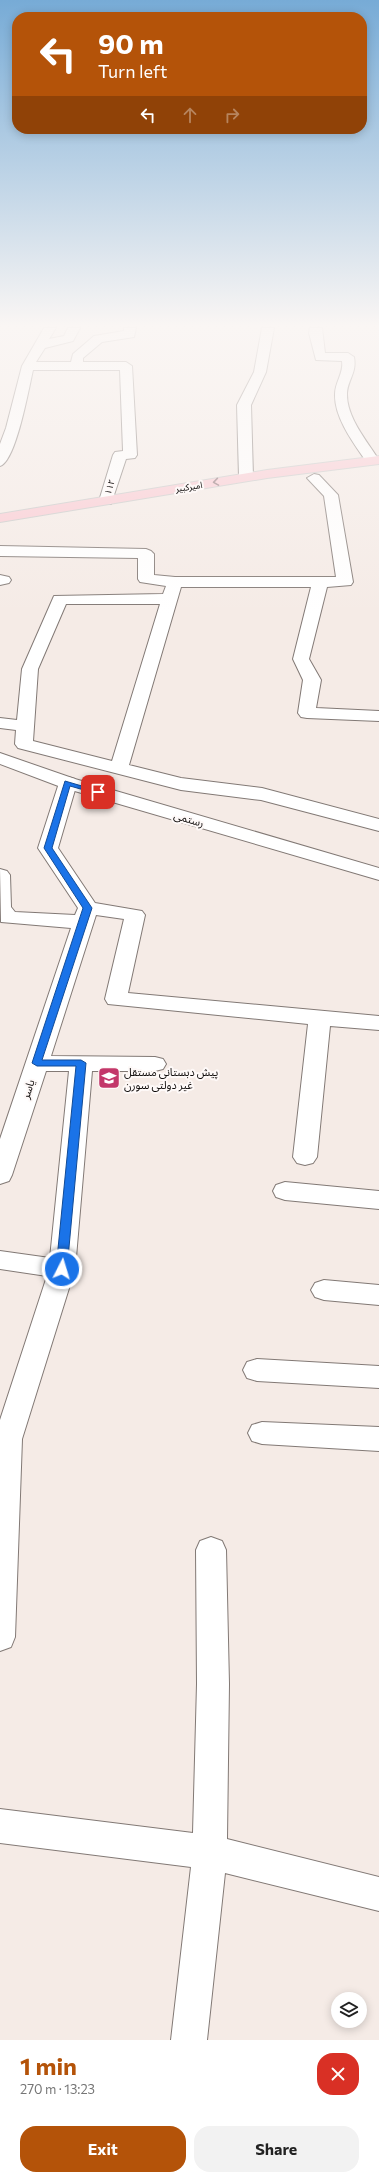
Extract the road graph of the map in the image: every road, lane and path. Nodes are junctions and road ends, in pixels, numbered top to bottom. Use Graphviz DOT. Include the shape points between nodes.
graph roads {
  1 [pos="14,423"];
  2 [pos="129,423"];
  3 [pos="245,423"];
  4 [pos="351,423"];
  5 [pos="0,462"];
  6 [pos="377,464"];
  7 [pos="246,477"];
  8 [pos="314,478"];
  9 [pos="106,500"];
  10 [pos="131,502"];
  11 [pos="0,518"];
  12 [pos="0,528"];
  13 [pos="0,551"];
  14 [pos="175,582"];
  15 [pos="320,582"];
  16 [pos="170,599"];
  17 [pos="379,716"];
  18 [pos="0,723"];
  19 [pos="25,726"];
  20 [pos="0,758"];
  21 [pos="119,768"];
  22 [pos="68,783"];
  23 [pos="379,825"];
  24 [pos="0,874"];
  25 [pos="379,874"];
  26 [pos="1,907"];
  27 [pos="85,915"];
  28 [pos="320,1018"];
  29 [pos="379,1023"];
  30 [pos="37,1063"];
  31 [pos="81,1063"];
  32 [pos="155,1064"];
  33 [pos="305,1157"];
  34 [pos="0,1175"];
  35 [pos="285,1191"];
  36 [pos="379,1200"];
  37 [pos="0,1260"];
  38 [pos="62,1269"];
  39 [pos="324,1290"];
  40 [pos="379,1295"];
  41 [pos="257,1370"];
  42 [pos="379,1377"];
  43 [pos="262,1433"];
  44 [pos="379,1439"];
  45 [pos="211,1550"];
  46 [pos="0,1637"];
  47 [pos="0,1826"];
  48 [pos="210,1852"];
  49 [pos="379,1894"];
  50 [pos="189,2040"];
  1 -- 5 [label="street"];
  2 -- 9 [label="street, ۱۱۲" via="130,455 120,455"];
  3 -- 7 [label="street"];
  4 -- 6 [label="street"];
  6 -- 7 [label="main road, امیرکبیر"];
  6 -- 8 [label="main road, امیرکبیر"];
  7 -- 10 [label="main road, امیرکبیر, one-way"];
  8 -- 10 [label="main road, امیرکبیر"];
  8 -- 15 [label="street" via="331,495 344,582"];
  9 -- 10 [label="main road, امیرکبیر"];
  9 -- 11 [label="main road, امیرکبیر"];
  10 -- 12 [label="main road, امیرکبیر"];
  13 -- 14 [label="street" via="146,554 146,579"];
  14 -- 15 [label="street"];
  14 -- 16 [label="street"];
  15 -- 17 [label="street" via="301,659 312,680 308,713"];
  16 -- 19 [label="street" via="60,599 30,669"];
  16 -- 21 [label="street"];
  18 -- 19 [label="street"];
  19 -- 21 [label="street" via="24,744"];
  20 -- 22 [label="street, رستمی"];
  21 -- 23 [label="street" via="181,784 262,794"];
  22 -- 25 [label="street, رستمی"];
  22 -- 27 [label="street" via="48,848"];
  24 -- 26 [label="street"];
  26 -- 27 [label="street" via="8,918"];
  27 -- 28 [label="street" via="135,915 116,999"];
  27 -- 30 [label="street, یاسر"];
  28 -- 29 [label="street"];
  28 -- 33 [label="street"];
  30 -- 31 [label="street"];
  30 -- 34 [label="street, یاسر"];
  31 -- 32 [label="street"];
  31 -- 38 [label="street"];
  35 -- 36 [label="street"];
  37 -- 38 [label="street"];
  38 -- 46 [label="street" via="8,1438"];
  39 -- 40 [label="street"];
  41 -- 42 [label="street"];
  43 -- 44 [label="street"];
  45 -- 48 [label="street" via="213,1684"];
  47 -- 48 [label="street"];
  48 -- 49 [label="street"];
  48 -- 50 [label="street"];
}
